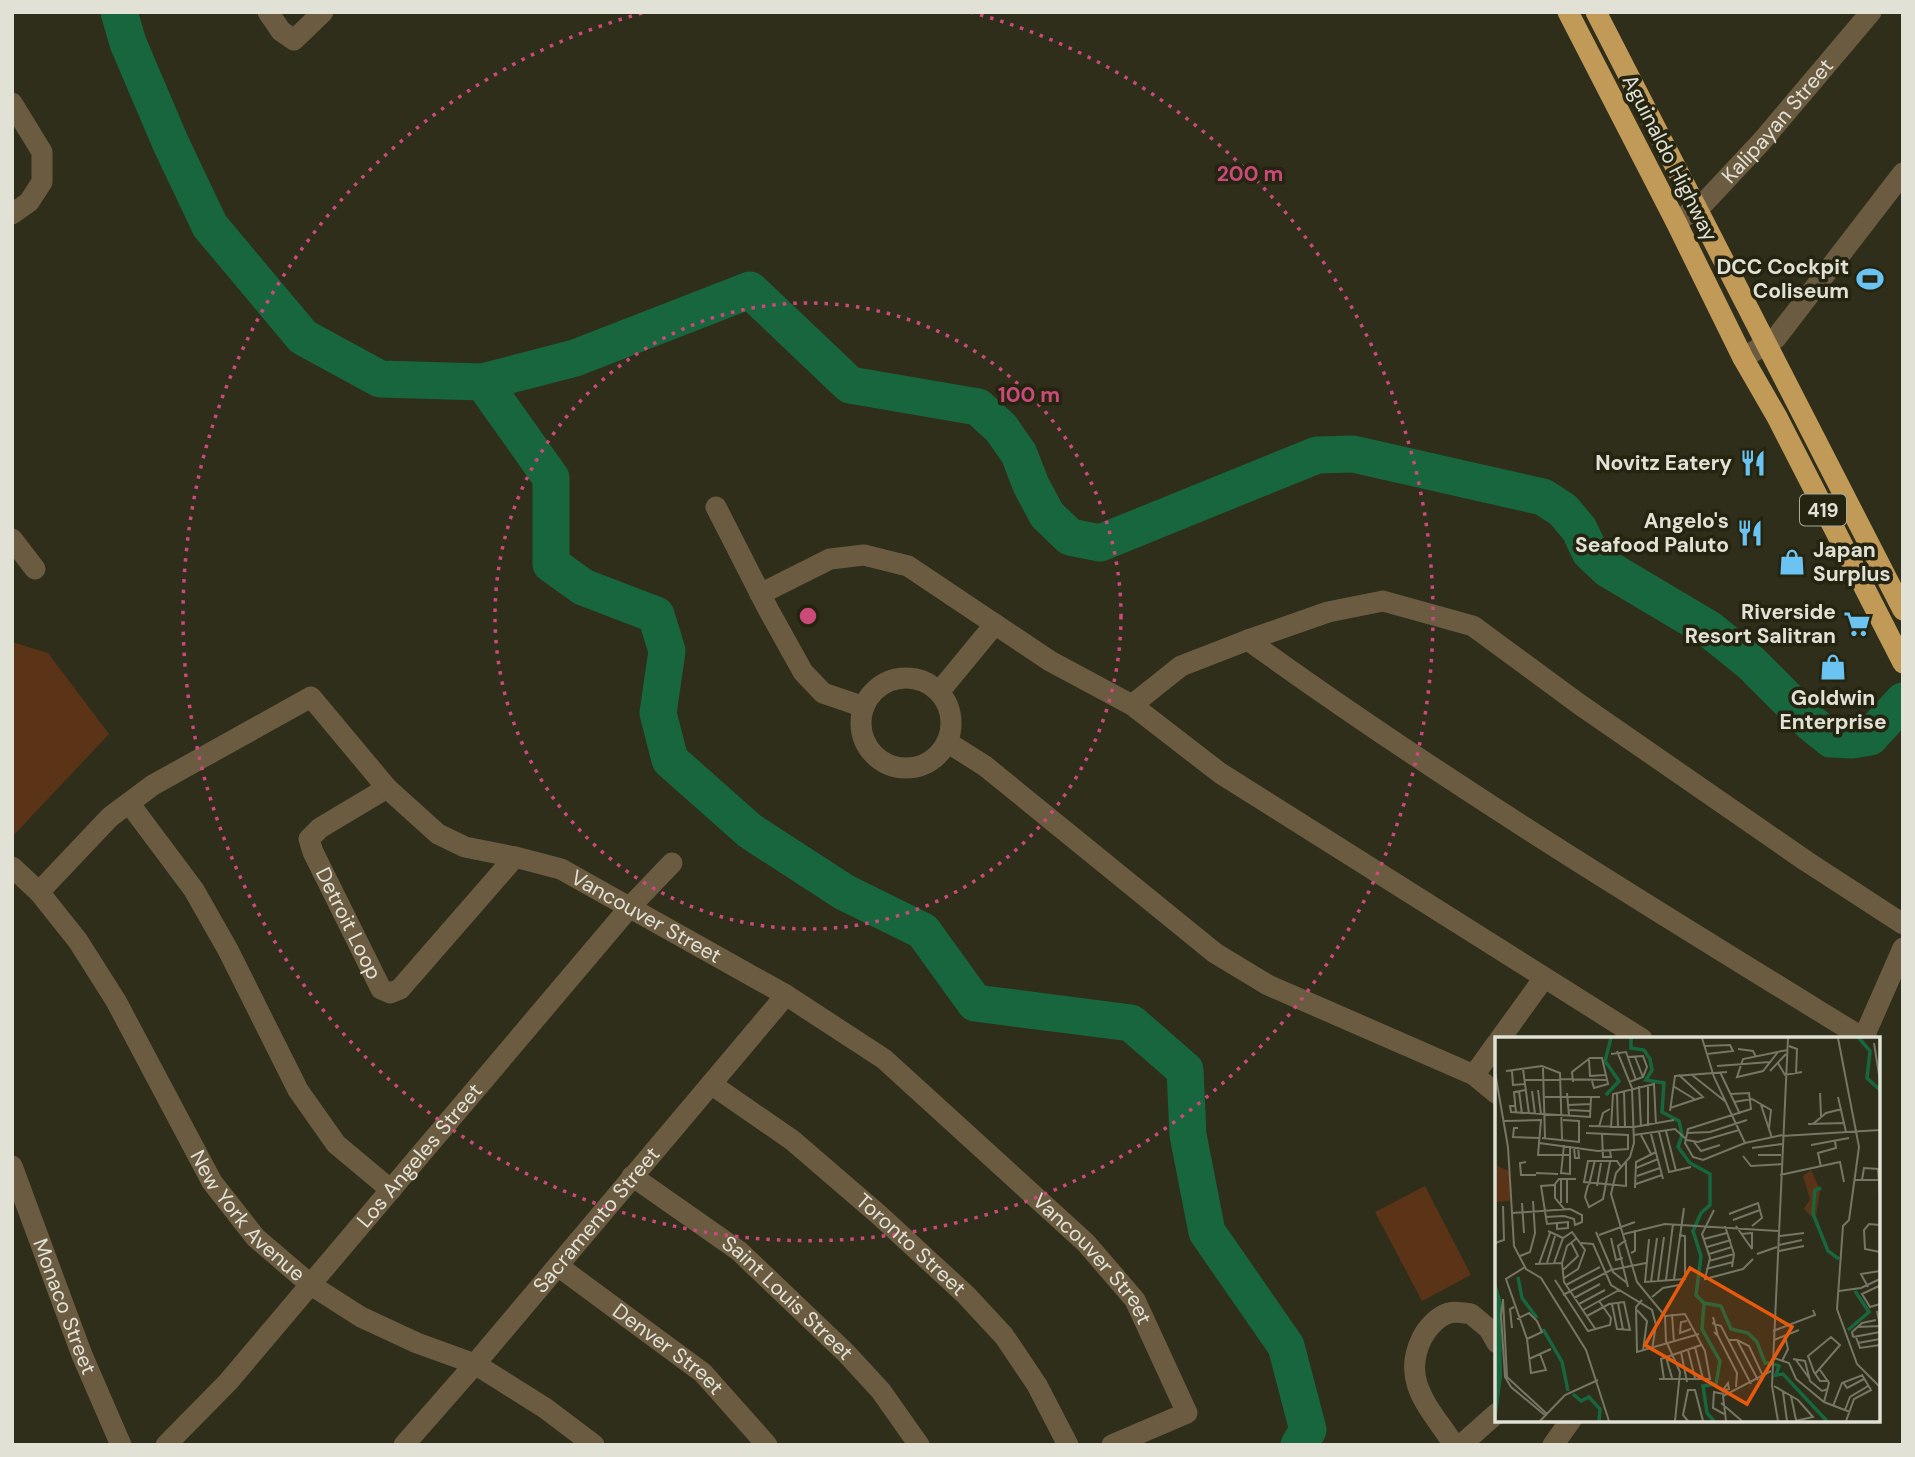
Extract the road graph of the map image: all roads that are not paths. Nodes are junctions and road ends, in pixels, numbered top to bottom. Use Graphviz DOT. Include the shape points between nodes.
graph roads {
  1 [pos="268,12"];
  2 [pos="323,12"];
  3 [pos="1568,12"];
  4 [pos="1596,12"];
  5 [pos="1871,12"];
  6 [pos="12,103"];
  7 [pos="1899,188"];
  8 [pos="1696,209"];
  9 [pos="12,214"];
  10 [pos="1676,222"];
  11 [pos="1766,345"];
  12 [pos="1743,358"];
  13 [pos="716,507"];
  14 [pos="12,539"];
  15 [pos="35,569"];
  16 [pos="760,594"];
  17 [pos="1901,604"];
  18 [pos="995,624"];
  19 [pos="1248,640"];
  20 [pos="1903,662"];
  21 [pos="939,692"];
  22 [pos="1132,705"];
  23 [pos="864,707"];
  24 [pos="947,743"];
  25 [pos="387,788"];
  26 [pos="129,803"];
  27 [pos="515,856"];
  28 [pos="671,863"];
  29 [pos="12,867"];
  30 [pos="39,892"];
  31 [pos="629,908"];
  32 [pos="1903,924"];
  33 [pos="1903,948"];
  34 [pos="1544,978"];
  35 [pos="786,995"];
  36 [pos="1501,1037"];
  37 [pos="1639,1037"];
  38 [pos="1861,1037"];
  39 [pos="1863,1037"];
  40 [pos="1495,1046"];
  41 [pos="1474,1075"];
  42 [pos="711,1084"];
  43 [pos="1495,1092"];
  44 [pos="12,1166"];
  45 [pos="632,1176"];
  46 [pos="391,1190"];
  47 [pos="558,1266"];
  48 [pos="311,1285"];
  49 [pos="1495,1340"];
  50 [pos="475,1364"];
  51 [pos="1495,1415"];
  52 [pos="1567,1422"];
  53 [pos="121,1445"];
  54 [pos="166,1445"];
  55 [pos="404,1445"];
  56 [pos="594,1445"];
  57 [pos="767,1445"];
  58 [pos="919,1445"];
  59 [pos="1068,1445"];
  60 [pos="1112,1445"];
  61 [pos="1454,1445"];
  62 [pos="1461,1445"];
  63 [pos="1553,1445"];
  1 -- 2 [label="street" via="294,40"];
  3 -- 10 [label="highway, Aguinaldo Highway / 419"];
  4 -- 8 [label="highway, Aguinaldo Highway / 419"];
  5 -- 8 [label="street, Kalipayan Street" via="1762,141"];
  6 -- 9 [label="street" via="42,152 42,182 29,202"];
  7 -- 11 [label="street"];
  8 -- 10 [label="street, Kalipayan Street"];
  8 -- 11 [label="highway, Aguinaldo Highway / 419"];
  10 -- 12 [label="highway, Aguinaldo Highway / 419"];
  11 -- 12 [label="street"];
  11 -- 17 [label="highway, Aguinaldo Highway / 419"];
  12 -- 20 [label="highway, Aguinaldo Highway / 419"];
  13 -- 16 [label="street"];
  14 -- 15 [label="street"];
  16 -- 18 [label="street" via="830,559 864,555 908,566"];
  16 -- 23 [label="street" via="803,672 823,693"];
  18 -- 21 [label="street"];
  18 -- 22 [label="street" via="1050,661"];
  19 -- 22 [label="street" via="1181,666"];
  19 -- 32 [label="street" via="1328,612 1383,601 1473,626 1578,704"];
  19 -- 38 [label="street" via="1379,733"];
  21 -- 23 [label="street" via="927,682 895,679 881,686"];
  21 -- 24 [label="street" via="949,709"];
  22 -- 34 [label="street" via="1220,773"];
  23 -- 24 [label="street" via="861,723 867,743 879,759 893,766 920,766"];
  24 -- 41 [label="street" via="985,766 1215,953 1268,985"];
  25 -- 26 [label="street, Vancouver Street" via="311,697"];
  25 -- 27 [label="street, Vancouver Street" via="438,834 465,847"];
  25 -- 27 [label="street, Detroit Loop" via="309,839 381,989 390,993 400,989"];
  26 -- 30 [label="street, Vancouver Street"];
  26 -- 46 [label="street" via="194,890 298,1090 336,1144"];
  27 -- 31 [label="street, Vancouver Street" via="561,869"];
  28 -- 31 [label="street, Los Angeles Street"];
  29 -- 30 [label="street, New York Avenue"];
  30 -- 48 [label="street, New York Avenue" via="79,941 116,1001 212,1182 256,1238"];
  31 -- 35 [label="street, Vancouver Street"];
  31 -- 46 [label="street, Los Angeles Street"];
  33 -- 39 [label="street"];
  34 -- 36 [label="street"];
  34 -- 37 [label="street"];
  35 -- 42 [label="street, Sacramento Street"];
  35 -- 60 [label="street, Vancouver Street" via="884,1059 1086,1243 1135,1300 1187,1413"];
  40 -- 41 [label="street"];
  41 -- 43 [label="street"];
  42 -- 45 [label="street, Sacramento Street"];
  42 -- 59 [label="street, Toronto Street" via="792,1140 966,1295 1011,1346"];
  44 -- 53 [label="street, Monaco Street" via="82,1355"];
  45 -- 47 [label="street, Sacramento Street"];
  45 -- 58 [label="street, Saint Louis Street" via="739,1251 846,1353 881,1391"];
  46 -- 48 [label="street, Los Angeles Street"];
  47 -- 50 [label="street, Sacramento Street"];
  47 -- 57 [label="street, Denver Street" via="703,1373"];
  48 -- 50 [label="street, New York Avenue" via="360,1317"];
  48 -- 54 [label="street, Los Angeles Street" via="228,1382"];
  49 -- 61 [label="street" via="1471,1314 1449,1313 1426,1329 1414,1355 1414,1377 1425,1402"];
  50 -- 55 [label="street, Sacramento Street"];
  50 -- 56 [label="street, New York Avenue"];
  51 -- 62 [label="street"];
  52 -- 63 [label="street"];
}
